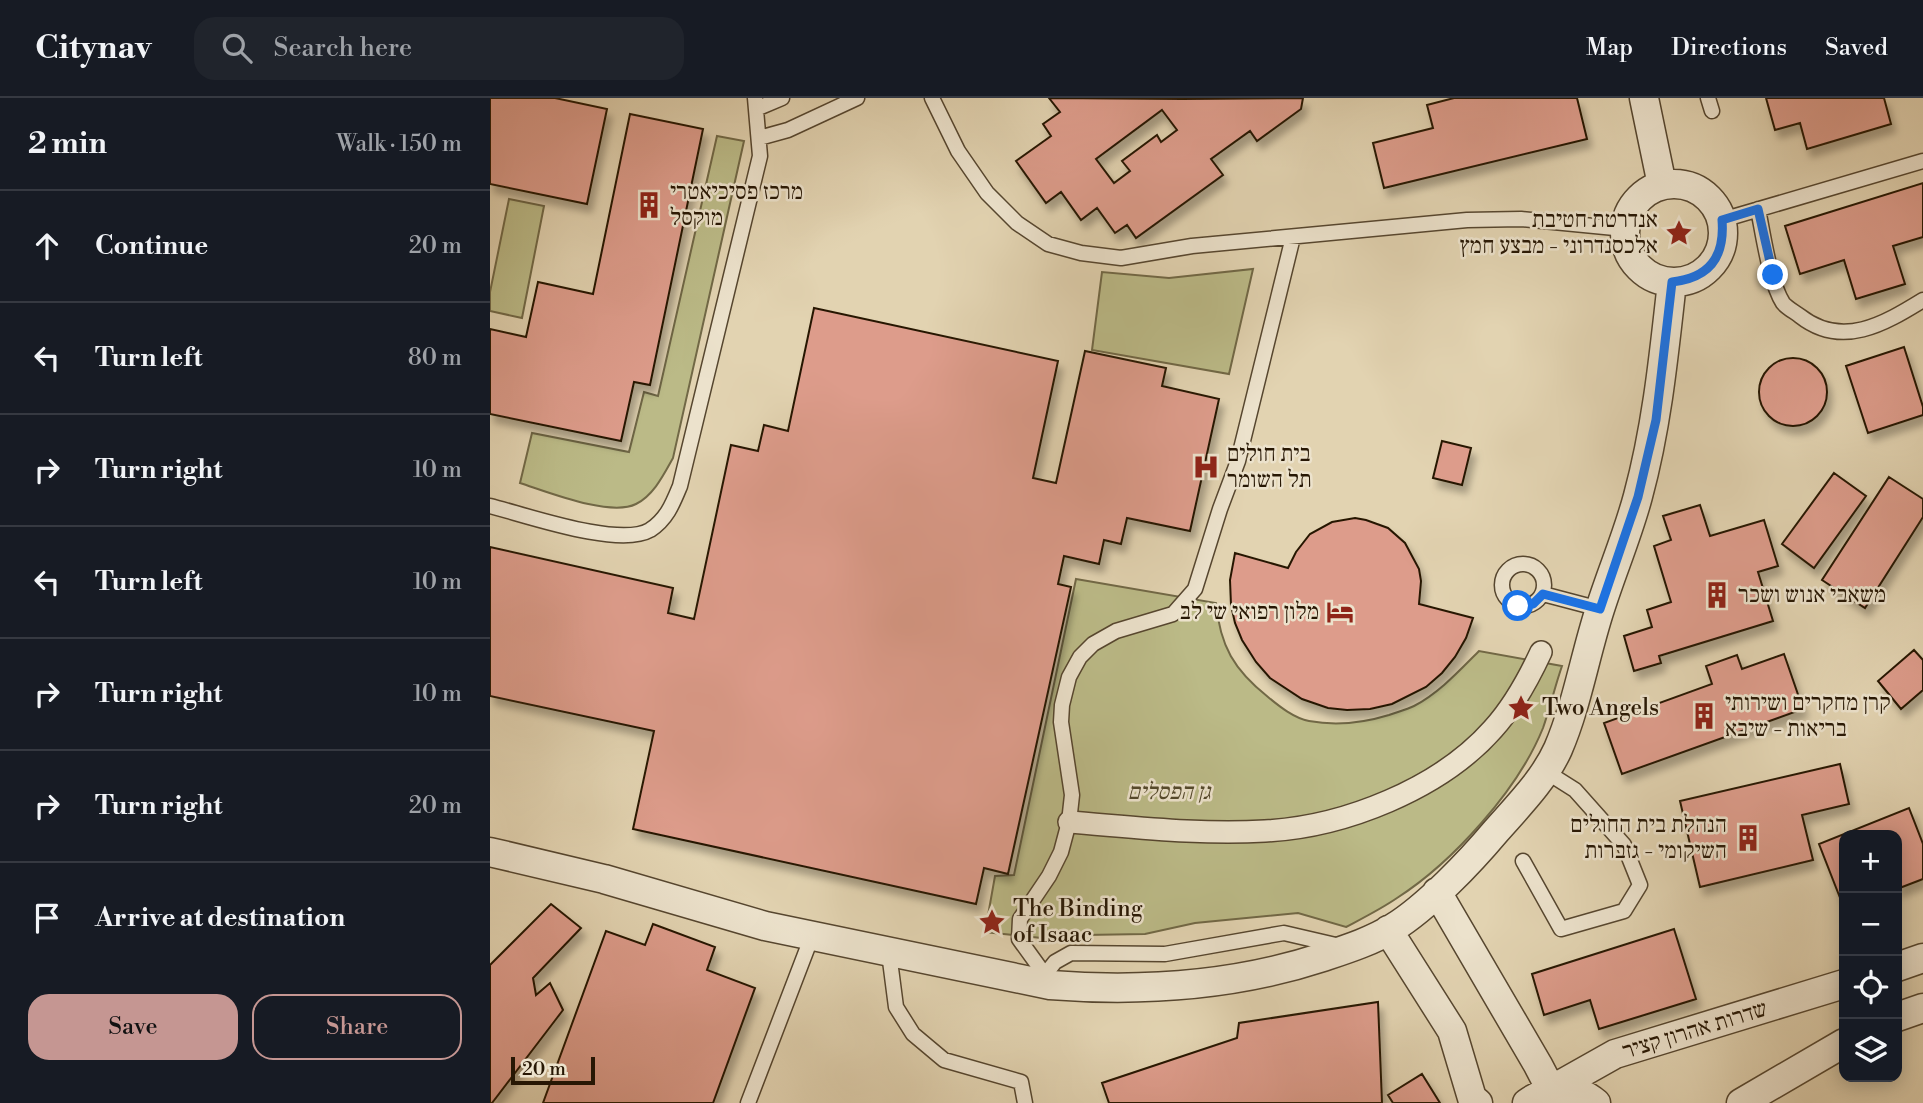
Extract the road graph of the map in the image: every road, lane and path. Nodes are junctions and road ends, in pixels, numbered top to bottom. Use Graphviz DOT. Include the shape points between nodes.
graph roads {
  1 [pos="782,98"];
  2 [pos="857,98"];
  3 [pos="932,98"];
  4 [pos="1644,98"];
  5 [pos="756,104"];
  6 [pos="759,138"];
  7 [pos="1923,161"];
  8 [pos="1662,185"];
  9 [pos="1758,209"];
  10 [pos="1722,220"];
  11 [pos="1625,229"];
  12 [pos="1293,237"];
  13 [pos="1672,282"];
  14 [pos="1923,300"];
  15 [pos="490,506"];
  16 [pos="1543,594"];
  17 [pos="1600,609"];
  18 [pos="1541,652"];
  19 [pos="1545,771"];
  20 [pos="1069,822"];
  21 [pos="490,852"];
  22 [pos="1523,861"];
  23 [pos="1437,892"];
  24 [pos="1388,930"];
  25 [pos="812,936"];
  26 [pos="1348,949"];
  27 [pos="889,953"];
  28 [pos="1923,958"];
  29 [pos="1902,965"];
  30 [pos="1042,979"];
  31 [pos="1839,986"];
  32 [pos="1923,1008"];
  33 [pos="1902,1015"];
  34 [pos="1839,1046"];
  35 [pos="1539,1097"];
  36 [pos="748,1103"];
  37 [pos="1025,1103"];
  38 [pos="1478,1103"];
  39 [pos="1596,1103"];
  40 [pos="1741,1103"];
  1 -- 5 [label="lane"];
  2 -- 6 [label="lane" via="788,130"];
  3 -- 12 [label="lane" via="958,150 987,193 1017,223 1048,244 1121,258"];
  4 -- 8 [label="street"];
  5 -- 6 [label="lane"];
  6 -- 15 [label="lane" via="751,196 680,485 668,514 649,530 632,536 607,536"];
  7 -- 9 [label="lane"];
  8 -- 10 [label="street" via="1687,185 1703,192"];
  8 -- 11 [label="street" via="1635,204"];
  9 -- 10 [label="lane"];
  9 -- 14 [label="lane" via="1784,303 1814,327 1834,332 1862,330"];
  10 -- 13 [label="street" via="1723,237 1716,260 1689,280"];
  11 -- 12 [label="lane" via="1521,219 1467,220"];
  11 -- 13 [label="street" via="1635,261 1655,278"];
  12 -- 20 [label="lane" via="1238,461 1195,589 1174,614 1116,631 1093,644 1069,677 1061,722 1072,795"];
  13 -- 17 [label="street" via="1656,420 1638,497"];
  16 -- 17 [label="lane"];
  17 -- 19 [label="street" via="1566,728"];
  18 -- 20 [label="street" via="1514,702 1466,754 1404,794 1369,808 1338,819 1268,831 1202,832"];
  19 -- 22 [label="lane" via="1575,790 1624,845 1640,885 1624,911 1562,929"];
  19 -- 23 [label="street" via="1481,849"];
  20 -- 30 [label="lane" via="1049,876 1020,919 1019,939"];
  21 -- 25 [label="street"];
  23 -- 24 [label="street"];
  23 -- 35 [label="street" via="1538,1065"];
  24 -- 26 [label="street"];
  24 -- 38 [label="street" via="1452,1031 1472,1098"];
  25 -- 27 [label="street"];
  25 -- 36 [label="lane"];
  26 -- 30 [label="street" via="1255,976 1199,983 1099,989"];
  26 -- 30 [label="lane" via="1284,933 1165,954 1071,953 1055,962"];
  27 -- 30 [label="street"];
  27 -- 37 [label="lane" via="896,1007 913,1034 944,1060 1021,1082"];
  28 -- 29 [label="street"];
  31 -- 35 [label="street, שדרות אהרון קציר" via="1615,1054"];
  32 -- 33 [label="street"];
  34 -- 40 [label="street"];
  35 -- 39 [label="street" via="1566,1090"];
}
